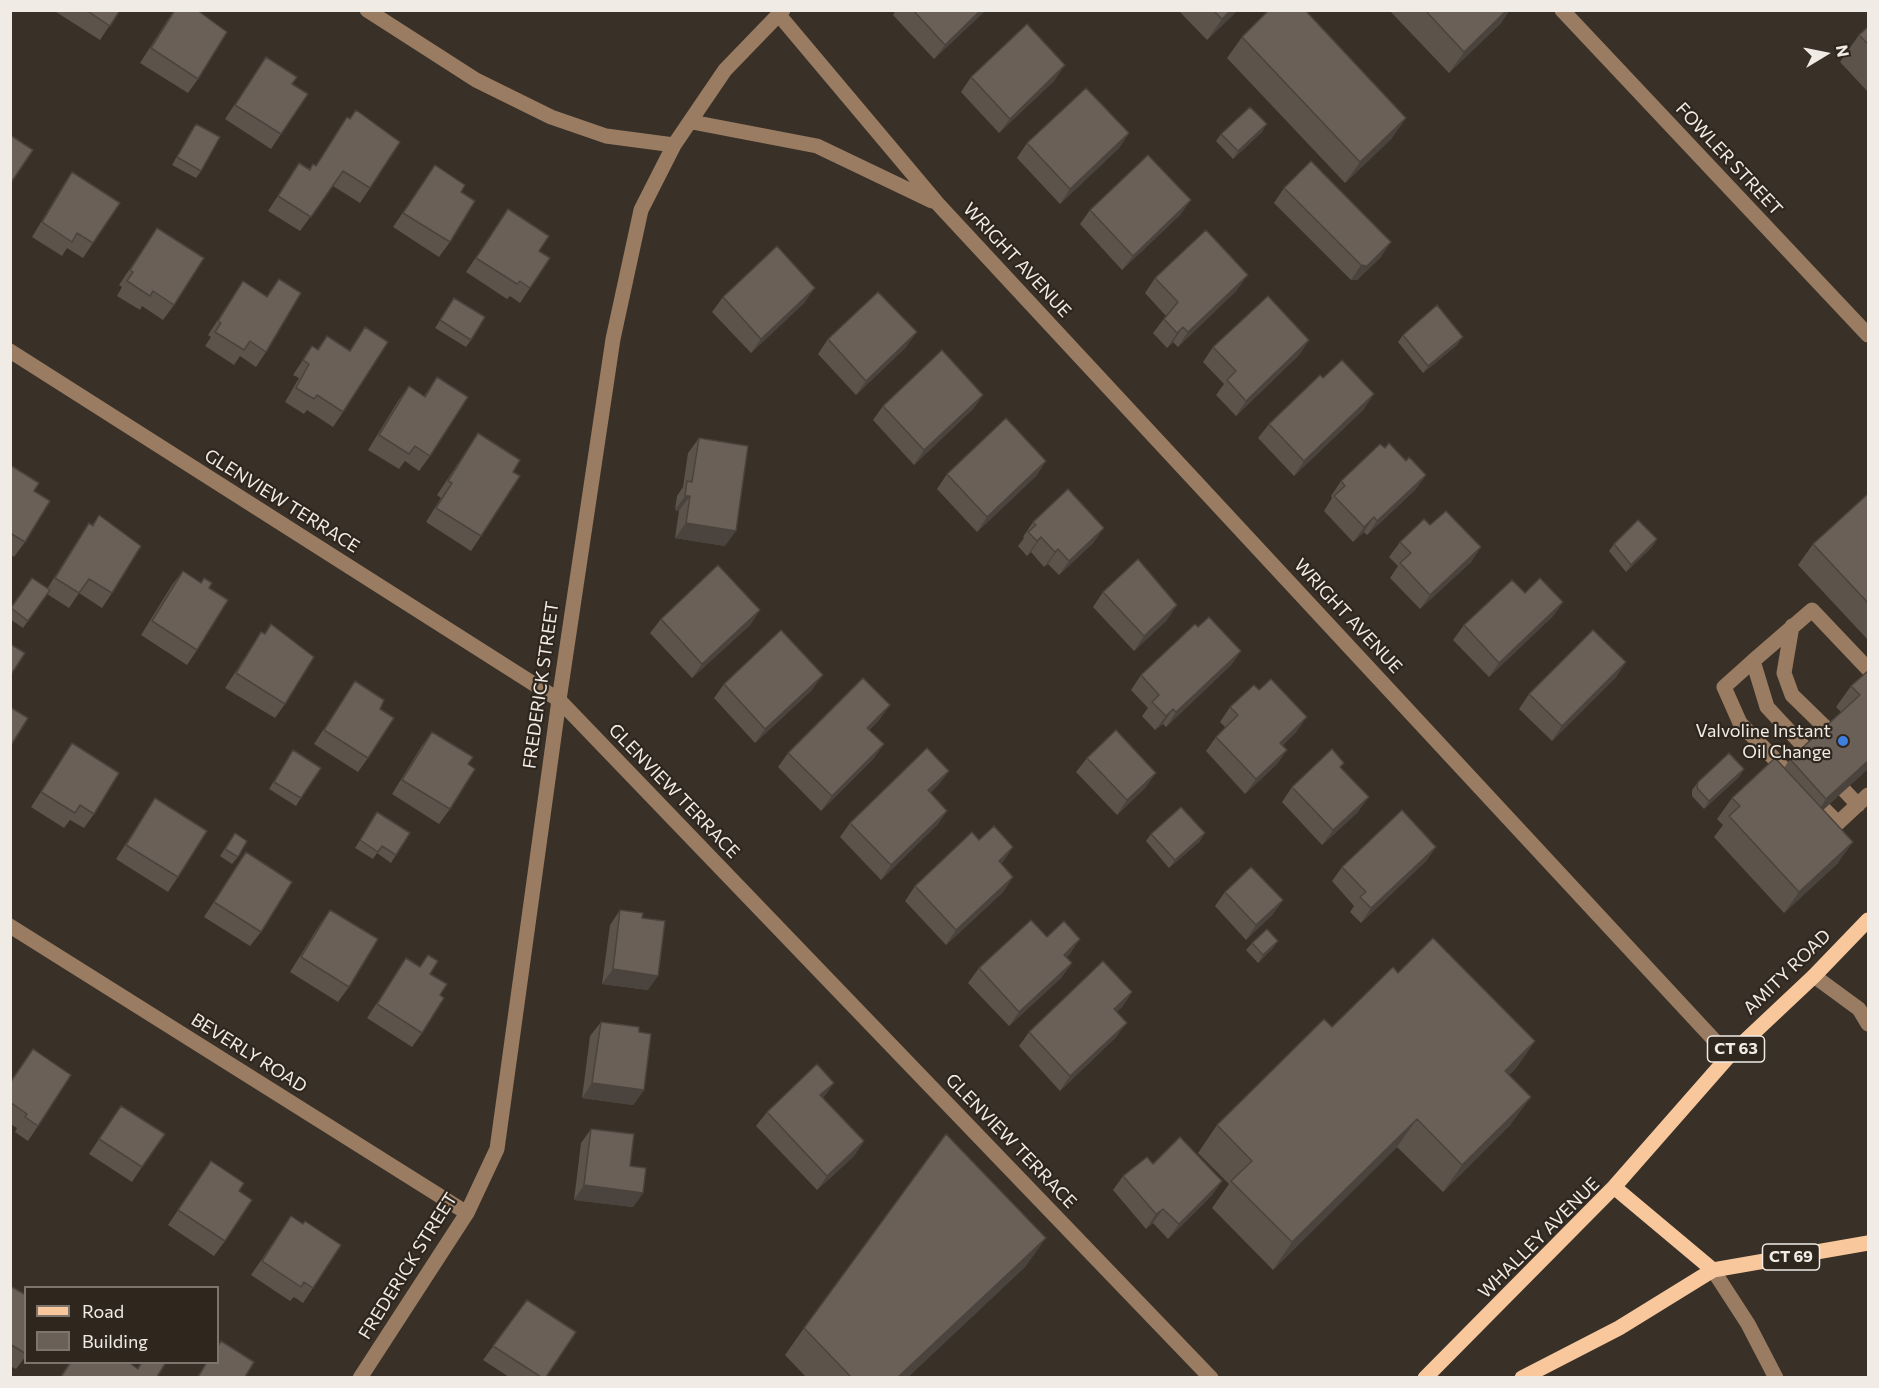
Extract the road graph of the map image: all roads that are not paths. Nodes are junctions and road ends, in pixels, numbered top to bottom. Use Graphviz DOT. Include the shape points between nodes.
graph roads {
  1 [pos="367,10"];
  2 [pos="1562,10"];
  3 [pos="781,13"];
  4 [pos="692,122"];
  5 [pos="674,145"];
  6 [pos="938,204"];
  7 [pos="1869,335"];
  8 [pos="10,351"];
  9 [pos="1792,626"];
  10 [pos="1753,661"];
  11 [pos="1869,669"];
  12 [pos="559,700"];
  13 [pos="1829,731"];
  14 [pos="1808,751"];
  15 [pos="1786,771"];
  16 [pos="1844,790"];
  17 [pos="1863,800"];
  18 [pos="1824,809"];
  19 [pos="1869,920"];
  20 [pos="10,926"];
  21 [pos="1814,976"];
  22 [pos="1864,1004"];
  23 [pos="1869,1024"];
  24 [pos="1729,1056"];
  25 [pos="1614,1187"];
  26 [pos="467,1214"];
  27 [pos="1869,1243"];
  28 [pos="1713,1270"];
  29 [pos="360,1377"];
  30 [pos="1211,1377"];
  31 [pos="1425,1377"];
  32 [pos="1522,1377"];
  33 [pos="1776,1377"];
  1 -- 5 [label="street" via="476,80 551,117 606,136"];
  2 -- 7 [label="street, FOWLER STREET"];
  3 -- 4 [label="street, FREDERICK STREET" via="725,70"];
  3 -- 6 [label="street, WRIGHT AVENUE"];
  4 -- 5 [label="street, FREDERICK STREET"];
  4 -- 6 [label="street, WRIGHT AVENUE" via="817,146"];
  5 -- 12 [label="street, FREDERICK STREET" via="641,210 614,339"];
  6 -- 24 [label="street, WRIGHT AVENUE"];
  8 -- 12 [label="street, GLENVIEW TERRACE"];
  9 -- 10 [label="street"];
  9 -- 11 [label="street" via="1812,610"];
  9 -- 13 [label="street" via="1784,673 1792,695"];
  10 -- 14 [label="street" via="1767,707"];
  10 -- 15 [label="street" via="1724,687 1740,723"];
  12 -- 26 [label="street, FREDERICK STREET" via="497,1149"];
  12 -- 30 [label="street, GLENVIEW TERRACE"];
  16 -- 17 [label="street"];
  17 -- 18 [label="street" via="1838,823"];
  19 -- 21 [label="main road, AMITY ROAD / CT 63"];
  20 -- 26 [label="street, BEVERLY ROAD"];
  21 -- 22 [label="street"];
  21 -- 24 [label="main road, AMITY ROAD / CT 63"];
  22 -- 23 [label="street"];
  24 -- 25 [label="main road, AMITY ROAD / CT 63"];
  25 -- 28 [label="main road, WHALLEY AVENUE"];
  25 -- 31 [label="main road, WHALLEY AVENUE / CT 63"];
  26 -- 29 [label="street, FREDERICK STREET"];
  27 -- 28 [label="main road, CT 69"];
  28 -- 32 [label="main road" via="1619,1328"];
  28 -- 33 [label="street"];
}
